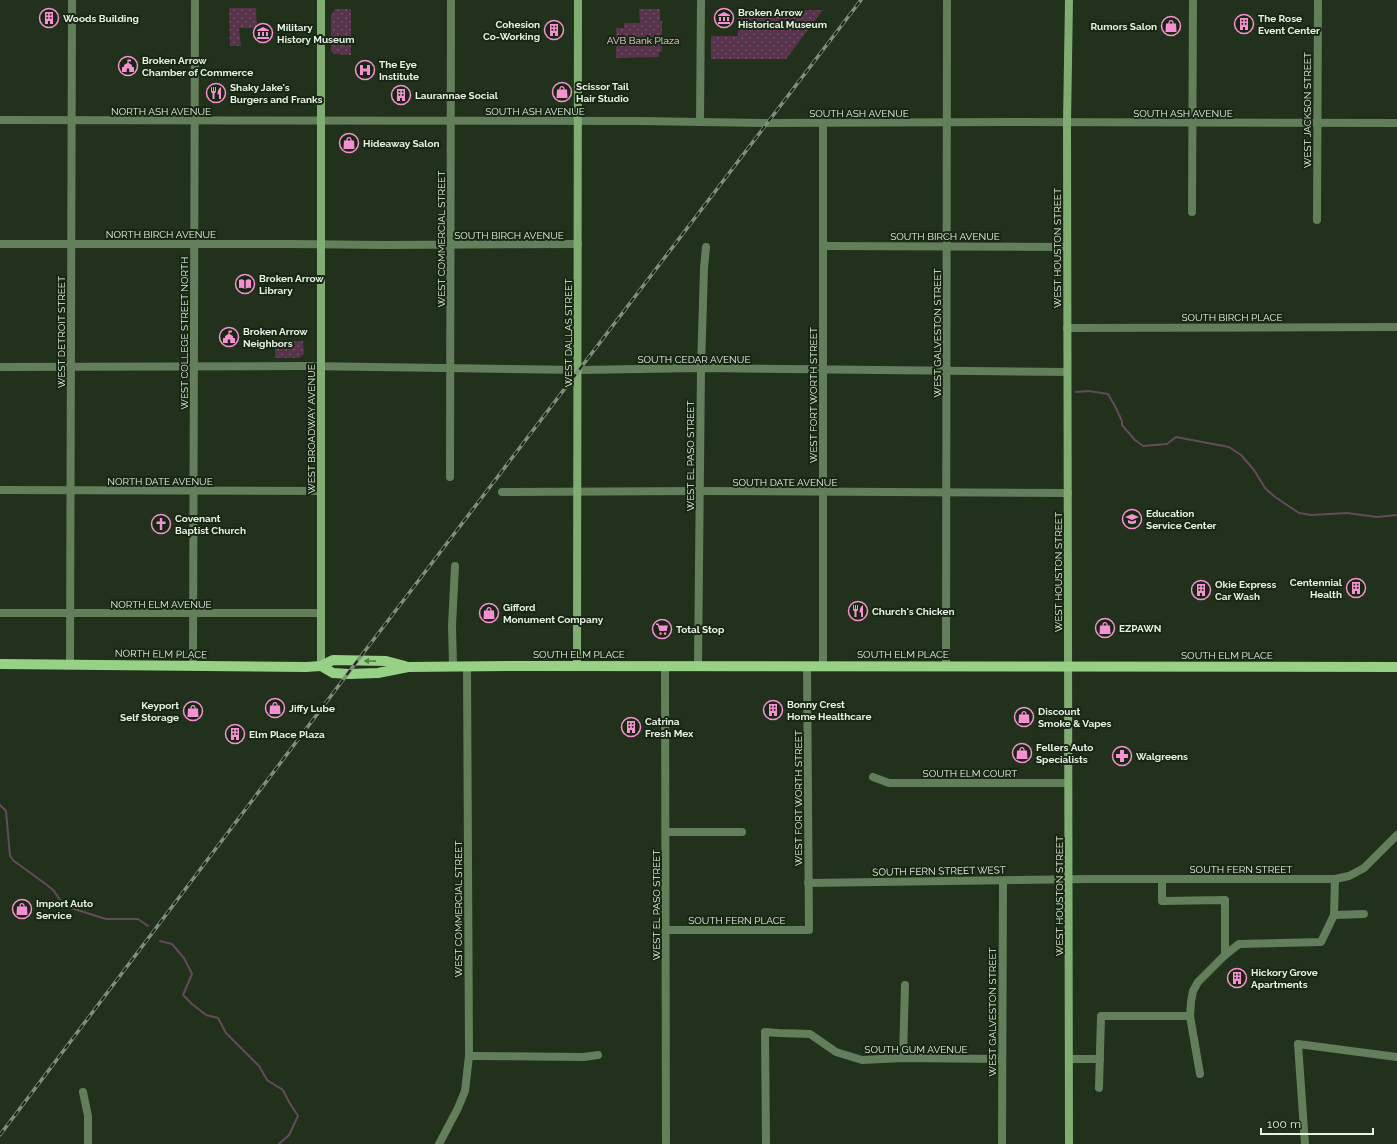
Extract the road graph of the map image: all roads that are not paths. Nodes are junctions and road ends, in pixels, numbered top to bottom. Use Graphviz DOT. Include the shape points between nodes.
graph roads {
  1 [pos="72,0"];
  2 [pos="195,0"];
  3 [pos="321,0"];
  4 [pos="451,0"];
  5 [pos="578,0"];
  6 [pos="701,0"];
  7 [pos="947,0"];
  8 [pos="1069,0"];
  9 [pos="1193,0"];
  10 [pos="1318,0"];
  11 [pos="0,120"];
  12 [pos="71,121"];
  13 [pos="194,121"];
  14 [pos="321,121"];
  15 [pos="452,121"];
  16 [pos="578,121"];
  17 [pos="700,122"];
  18 [pos="1317,122"];
  19 [pos="823,123"];
  20 [pos="947,123"];
  21 [pos="1067,123"];
  22 [pos="1397,123"];
  23 [pos="1193,124"];
  24 [pos="1192,212"];
  25 [pos="1317,220"];
  26 [pos="0,244"];
  27 [pos="71,244"];
  28 [pos="195,244"];
  29 [pos="321,244"];
  30 [pos="451,244"];
  31 [pos="578,244"];
  32 [pos="824,246"];
  33 [pos="947,246"];
  34 [pos="706,247"];
  35 [pos="1068,247"];
  36 [pos="1397,327"];
  37 [pos="1067,328"];
  38 [pos="0,367"];
  39 [pos="71,367"];
  40 [pos="194,367"];
  41 [pos="321,367"];
  42 [pos="701,368"];
  43 [pos="450,369"];
  44 [pos="823,369"];
  45 [pos="577,370"];
  46 [pos="947,370"];
  47 [pos="1067,372"];
  48 [pos="450,477"];
  49 [pos="0,490"];
  50 [pos="71,491"];
  51 [pos="194,491"];
  52 [pos="321,491"];
  53 [pos="700,491"];
  54 [pos="502,492"];
  55 [pos="578,492"];
  56 [pos="823,492"];
  57 [pos="947,492"];
  58 [pos="1068,493"];
  59 [pos="455,566"];
  60 [pos="0,613"];
  61 [pos="321,613"];
  62 [pos="71,614"];
  63 [pos="194,614"];
  64 [pos="0,664"];
  65 [pos="70,664"];
  66 [pos="193,666"];
  67 [pos="321,666"];
  68 [pos="453,666"];
  69 [pos="467,666"];
  70 [pos="577,666"];
  71 [pos="665,666"];
  72 [pos="698,666"];
  73 [pos="807,666"];
  74 [pos="824,666"];
  75 [pos="1068,666"];
  76 [pos="946,667"];
  77 [pos="1397,667"];
  78 [pos="873,777"];
  79 [pos="1068,783"];
  80 [pos="666,832"];
  81 [pos="742,832"];
  82 [pos="1397,835"];
  83 [pos="1069,879"];
  84 [pos="1162,879"];
  85 [pos="1335,879"];
  86 [pos="1003,881"];
  87 [pos="808,883"];
  88 [pos="1364,914"];
  89 [pos="1334,915"];
  90 [pos="666,930"];
  91 [pos="808,930"];
  92 [pos="1225,955"];
  93 [pos="905,985"];
  94 [pos="1190,1016"];
  95 [pos="598,1055"];
  96 [pos="469,1056"];
  97 [pos="1397,1057"];
  98 [pos="903,1058"];
  99 [pos="1002,1059"];
  100 [pos="1069,1059"];
  101 [pos="1100,1059"];
  102 [pos="1200,1074"];
  103 [pos="1099,1088"];
  104 [pos="83,1092"];
  105 [pos="88,1144"];
  106 [pos="439,1144"];
  107 [pos="666,1144"];
  108 [pos="766,1144"];
  109 [pos="1002,1144"];
  110 [pos="1069,1144"];
  111 [pos="1305,1144"];
  1 -- 12 [label="street, WEST DETROIT STREET"];
  2 -- 13 [label="street, WEST COLLEGE STREET NORTH"];
  3 -- 14 [label="street, WEST BROADWAY AVENUE"];
  4 -- 15 [label="street, WEST COMMERCIAL STREET"];
  5 -- 16 [label="street, WEST DALLAS STREET"];
  6 -- 17 [label="street"];
  7 -- 20 [label="street, WEST GALVESTON STREET"];
  8 -- 21 [label="street, WEST HOUSTON STREET"];
  9 -- 23 [label="street"];
  10 -- 18 [label="street, WEST JACKSON STREET"];
  11 -- 12 [label="street, NORTH ASH AVENUE"];
  12 -- 13 [label="street, NORTH ASH AVENUE"];
  12 -- 27 [label="street, WEST DETROIT STREET"];
  13 -- 14 [label="street, NORTH ASH AVENUE"];
  13 -- 28 [label="street, WEST COLLEGE STREET NORTH"];
  14 -- 15 [label="street, SOUTH ASH AVENUE"];
  14 -- 29 [label="street, WEST BROADWAY AVENUE"];
  15 -- 16 [label="street, SOUTH ASH AVENUE"];
  15 -- 30 [label="street, WEST COMMERCIAL STREET"];
  16 -- 17 [label="street, SOUTH ASH AVENUE"];
  16 -- 31 [label="street, WEST DALLAS STREET"];
  17 -- 19 [label="street, SOUTH ASH AVENUE"];
  18 -- 22 [label="street, SOUTH ASH AVENUE"];
  18 -- 23 [label="street, SOUTH ASH AVENUE"];
  18 -- 25 [label="street, WEST JACKSON STREET"];
  19 -- 20 [label="street, SOUTH ASH AVENUE"];
  19 -- 32 [label="street, WEST FORT WORTH STREET"];
  20 -- 21 [label="street, SOUTH ASH AVENUE"];
  20 -- 33 [label="street, WEST GALVESTON STREET"];
  21 -- 23 [label="street, SOUTH ASH AVENUE"];
  21 -- 35 [label="street, WEST HOUSTON STREET"];
  23 -- 24 [label="street"];
  26 -- 27 [label="street, NORTH BIRCH AVENUE"];
  27 -- 28 [label="street, NORTH BIRCH AVENUE"];
  27 -- 39 [label="street, WEST DETROIT STREET"];
  28 -- 29 [label="street, NORTH BIRCH AVENUE"];
  28 -- 40 [label="street, WEST COLLEGE STREET NORTH"];
  29 -- 30 [label="street, SOUTH BIRCH AVENUE"];
  29 -- 41 [label="street, WEST BROADWAY AVENUE"];
  30 -- 31 [label="street, SOUTH BIRCH AVENUE"];
  30 -- 43 [label="street, WEST COMMERCIAL STREET"];
  31 -- 45 [label="street, WEST DALLAS STREET"];
  32 -- 33 [label="street, SOUTH BIRCH AVENUE"];
  32 -- 44 [label="street, WEST FORT WORTH STREET"];
  33 -- 35 [label="street, SOUTH BIRCH AVENUE"];
  33 -- 46 [label="street, WEST GALVESTON STREET"];
  34 -- 42 [label="street, WEST EL PASO STREET"];
  35 -- 37 [label="street, WEST HOUSTON STREET"];
  36 -- 37 [label="street, SOUTH BIRCH PLACE"];
  37 -- 47 [label="street, WEST HOUSTON STREET"];
  38 -- 39 [label="street, SOUTH CEDAR AVENUE"];
  39 -- 40 [label="street, SOUTH CEDAR AVENUE"];
  39 -- 50 [label="street, WEST DETROIT STREET"];
  40 -- 41 [label="street, SOUTH CEDAR AVENUE"];
  40 -- 51 [label="street, WEST COLLEGE STREET NORTH"];
  41 -- 43 [label="street, SOUTH CEDAR AVENUE"];
  41 -- 52 [label="street, WEST BROADWAY AVENUE"];
  42 -- 44 [label="street, SOUTH CEDAR AVENUE"];
  42 -- 45 [label="street, SOUTH CEDAR AVENUE"];
  42 -- 53 [label="street, WEST EL PASO STREET"];
  43 -- 45 [label="street, SOUTH CEDAR AVENUE"];
  43 -- 48 [label="street, WEST COMMERCIAL STREET"];
  44 -- 46 [label="street, SOUTH CEDAR AVENUE"];
  44 -- 56 [label="street, WEST FORT WORTH STREET"];
  45 -- 55 [label="street, WEST DALLAS STREET"];
  46 -- 47 [label="street, SOUTH CEDAR AVENUE"];
  46 -- 57 [label="street, WEST GALVESTON STREET"];
  47 -- 58 [label="street, WEST HOUSTON STREET"];
  49 -- 50 [label="street, NORTH DATE AVENUE"];
  50 -- 51 [label="street, NORTH DATE AVENUE"];
  50 -- 62 [label="street, WEST DETROIT STREET"];
  51 -- 52 [label="street, NORTH DATE AVENUE"];
  51 -- 63 [label="street, WEST COLLEGE STREET NORTH"];
  52 -- 61 [label="street, WEST BROADWAY AVENUE"];
  53 -- 55 [label="street, SOUTH DATE AVENUE"];
  53 -- 56 [label="street, SOUTH DATE AVENUE"];
  53 -- 72 [label="street, WEST EL PASO STREET"];
  54 -- 55 [label="street, SOUTH DATE AVENUE"];
  55 -- 70 [label="street, WEST DALLAS STREET"];
  56 -- 57 [label="street, SOUTH DATE AVENUE"];
  56 -- 74 [label="street, WEST FORT WORTH STREET"];
  57 -- 58 [label="street, SOUTH DATE AVENUE"];
  57 -- 76 [label="street, WEST GALVESTON STREET"];
  58 -- 75 [label="street, WEST HOUSTON STREET"];
  59 -- 68 [label="street"];
  60 -- 62 [label="street, NORTH ELM AVENUE"];
  61 -- 63 [label="street, NORTH ELM AVENUE"];
  61 -- 67 [label="street, WEST BROADWAY AVENUE"];
  62 -- 63 [label="street, NORTH ELM AVENUE"];
  62 -- 65 [label="street, WEST DETROIT STREET"];
  63 -- 66 [label="street, WEST COLLEGE STREET NORTH"];
  64 -- 65 [label="main road, NORTH ELM PLACE"];
  65 -- 66 [label="main road, NORTH ELM PLACE"];
  66 -- 67 [label="main road, NORTH ELM PLACE"];
  67 -- 68 [label="main road, SOUTH ELM PLACE" via="333,673 348,674 378,673 408,667"];
  68 -- 69 [label="main road, SOUTH ELM PLACE"];
  69 -- 70 [label="main road, SOUTH ELM PLACE"];
  69 -- 96 [label="street, WEST COMMERCIAL STREET"];
  70 -- 71 [label="main road, SOUTH ELM PLACE"];
  71 -- 72 [label="main road, SOUTH ELM PLACE"];
  71 -- 80 [label="street, WEST EL PASO STREET"];
  72 -- 73 [label="main road, SOUTH ELM PLACE"];
  73 -- 74 [label="main road, SOUTH ELM PLACE"];
  73 -- 87 [label="street, WEST FORT WORTH STREET"];
  74 -- 76 [label="main road, SOUTH ELM PLACE"];
  75 -- 76 [label="main road, SOUTH ELM PLACE"];
  75 -- 77 [label="main road, SOUTH ELM PLACE"];
  75 -- 79 [label="street, WEST HOUSTON STREET"];
  78 -- 79 [label="street, SOUTH ELM COURT" via="889,784"];
  79 -- 83 [label="street, WEST HOUSTON STREET"];
  80 -- 81 [label="street"];
  80 -- 90 [label="street, WEST EL PASO STREET"];
  82 -- 85 [label="street, SOUTH FERN STREET" via="1364,868 1349,876"];
  83 -- 84 [label="street, SOUTH FERN STREET"];
  83 -- 86 [label="street, SOUTH FERN STREET WEST"];
  83 -- 100 [label="street, WEST HOUSTON STREET"];
  84 -- 85 [label="street, SOUTH FERN STREET"];
  84 -- 92 [label="street" via="1162,901 1225,900"];
  85 -- 89 [label="street"];
  86 -- 87 [label="street, SOUTH FERN STREET WEST"];
  86 -- 99 [label="street, WEST GALVESTON STREET"];
  87 -- 91 [label="street, WEST FORT WORTH STREET"];
  88 -- 89 [label="street"];
  89 -- 92 [label="street" via="1321,942 1239,944"];
  90 -- 91 [label="street, SOUTH FERN PLACE"];
  90 -- 107 [label="street, WEST EL PASO STREET"];
  92 -- 94 [label="street" via="1198,982 1193,991"];
  93 -- 98 [label="street"];
  94 -- 101 [label="street" via="1101,1016"];
  94 -- 102 [label="street"];
  95 -- 96 [label="street"];
  96 -- 106 [label="street, WEST COMMERCIAL STREET" via="465,1091"];
  97 -- 111 [label="street" via="1298,1044"];
  98 -- 99 [label="street, SOUTH GUM AVENUE"];
  98 -- 108 [label="street, SOUTH GUM AVENUE" via="862,1060 836,1052 810,1034 765,1032"];
  99 -- 109 [label="street, WEST GALVESTON STREET"];
  100 -- 101 [label="street"];
  100 -- 110 [label="street, WEST HOUSTON STREET"];
  101 -- 103 [label="street"];
  104 -- 105 [label="street" via="88,1116"];
}
